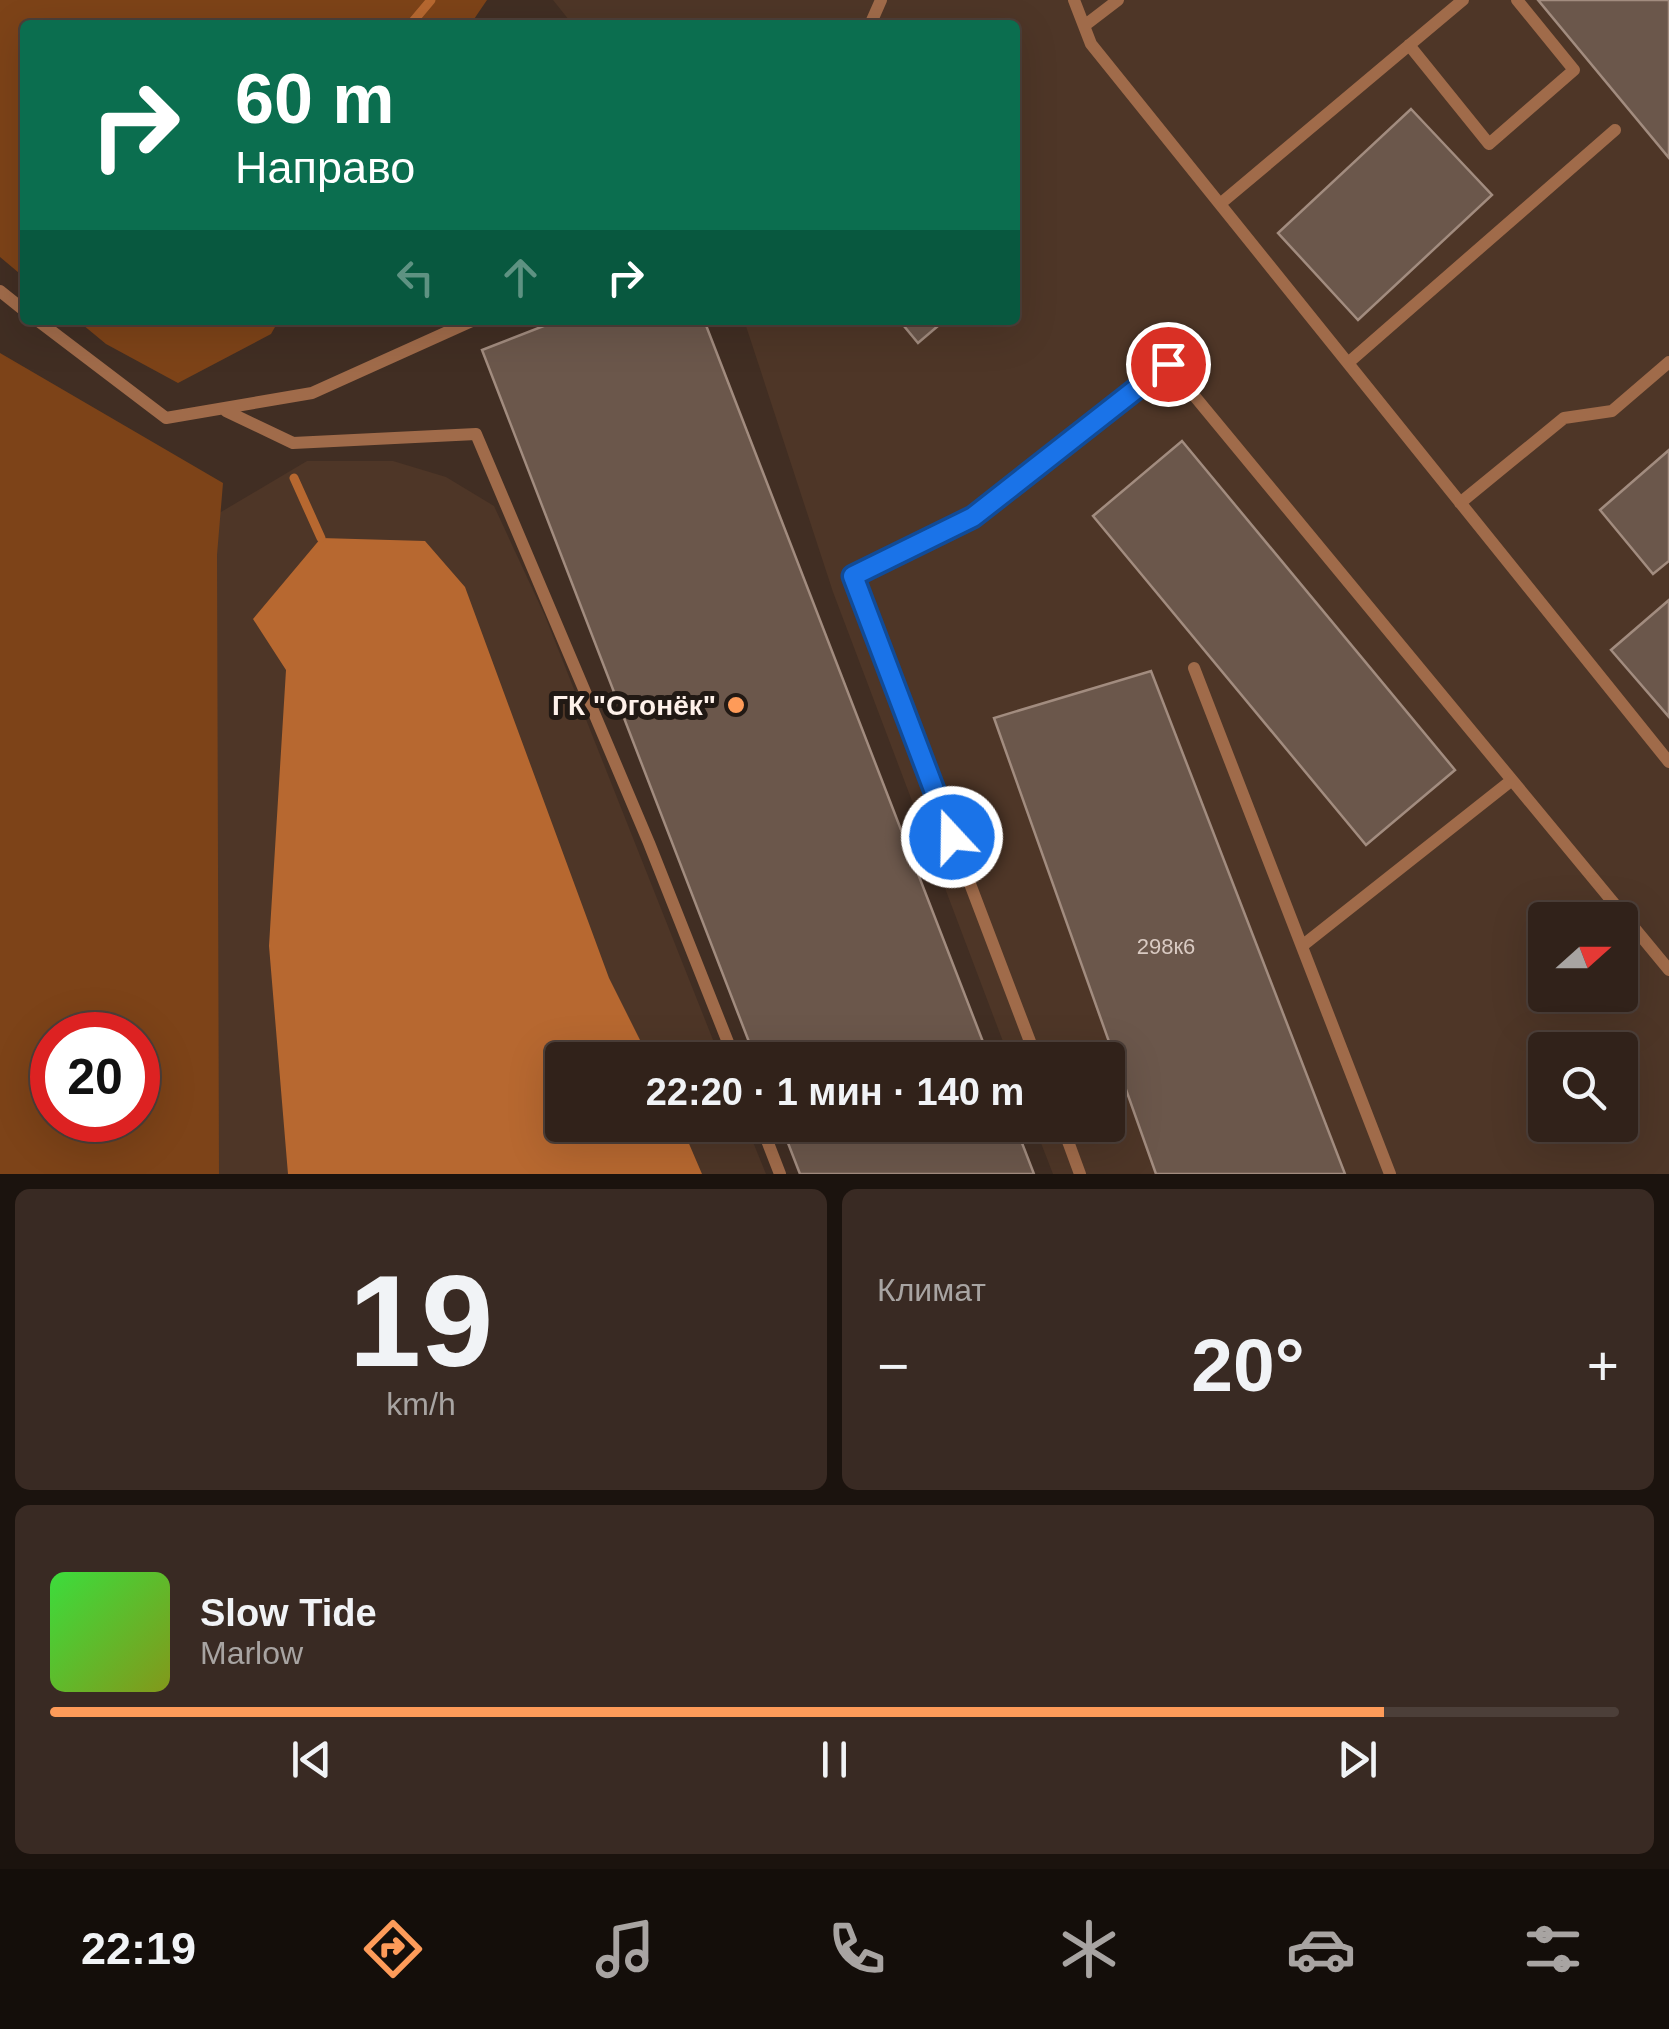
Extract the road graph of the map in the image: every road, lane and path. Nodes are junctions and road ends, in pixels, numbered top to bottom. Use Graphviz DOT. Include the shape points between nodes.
graph roads {
  1 [pos="1074,0"];
  2 [pos="1118,0"];
  3 [pos="1463,0"];
  4 [pos="1517,0"];
  5 [pos="1084,26"];
  6 [pos="1409,45"];
  7 [pos="1615,130"];
  8 [pos="1220,204"];
  9 [pos="45,325"];
  10 [pos="463,325"];
  11 [pos="1669,362"];
  12 [pos="1348,363"];
  13 [pos="226,410"];
  14 [pos="1460,502"];
  15 [pos="1194,668"];
  16 [pos="1669,762"];
  17 [pos="1512,780"];
  18 [pos="1302,946"];
  19 [pos="1669,970"];
  20 [pos="728,1042"];
  21 [pos="1030,1042"];
  22 [pos="767,1142"];
  23 [pos="1068,1142"];
  24 [pos="780,1174"];
  25 [pos="1080,1174"];
  26 [pos="1390,1174"];
  1 -- 5 [label="lane"];
  2 -- 5 [label="lane"];
  3 -- 6 [label="lane"];
  4 -- 6 [label="lane" via="1574,70 1488,144"];
  5 -- 8 [label="lane" via="1091,44"];
  6 -- 8 [label="lane"];
  7 -- 12 [label="lane"];
  8 -- 12 [label="lane"];
  9 -- 13 [label="lane" via="166,418"];
  10 -- 13 [label="lane" via="312,392"];
  11 -- 14 [label="lane" via="1612,411 1564,418"];
  12 -- 14 [label="lane"];
  13 -- 20 [label="lane" via="293,443 476,434"];
  14 -- 16 [label="lane"];
  15 -- 18 [label="lane"];
  17 -- 18 [label="lane"];
  17 -- 19 [label="lane"];
  17 -- 21 [label="lane" via="1168,364 973,517 853,576"];
  18 -- 26 [label="lane"];
  22 -- 24 [label="lane"];
  23 -- 25 [label="lane"];
}
